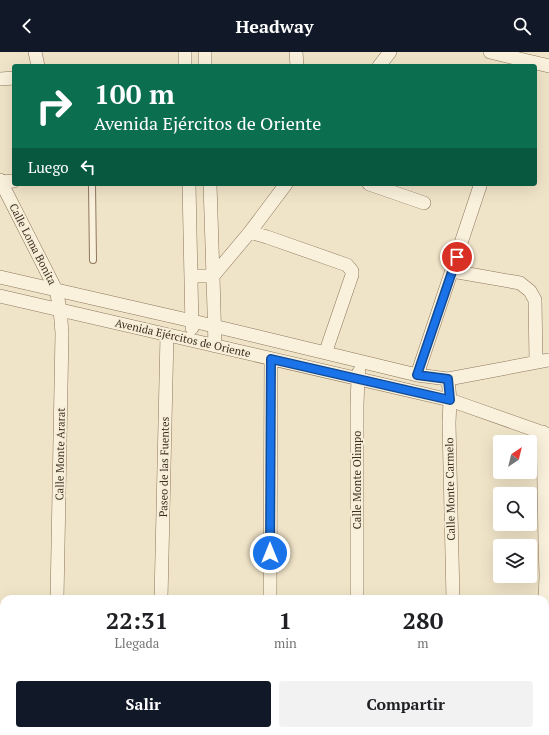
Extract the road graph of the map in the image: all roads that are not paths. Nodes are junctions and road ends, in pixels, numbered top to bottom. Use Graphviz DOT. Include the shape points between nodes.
graph roads {
  1 [pos="35,52"];
  2 [pos="185,52"];
  3 [pos="205,52"];
  4 [pos="296,52"];
  5 [pos="390,52"];
  6 [pos="490,52"];
  7 [pos="38,64"];
  8 [pos="185,64"];
  9 [pos="205,64"];
  10 [pos="297,64"];
  11 [pos="381,64"];
  12 [pos="549,66"];
  13 [pos="12,78"];
  14 [pos="0,79"];
  15 [pos="5,181"];
  16 [pos="92,186"];
  17 [pos="189,186"];
  18 [pos="210,186"];
  19 [pos="284,186"];
  20 [pos="375,186"];
  21 [pos="480,186"];
  22 [pos="424,203"];
  23 [pos="250,232"];
  24 [pos="93,260"];
  25 [pos="452,271"];
  26 [pos="191,276"];
  27 [pos="213,276"];
  28 [pos="0,277"];
  29 [pos="56,290"];
  30 [pos="0,296"];
  31 [pos="60,309"];
  32 [pos="192,321"];
  33 [pos="214,326"];
  34 [pos="167,334"];
  35 [pos="193,341"];
  36 [pos="214,346"];
  37 [pos="326,353"];
  38 [pos="271,359"];
  39 [pos="549,360"];
  40 [pos="361,362"];
  41 [pos="536,362"];
  42 [pos="417,375"];
  43 [pos="358,379"];
  44 [pos="448,379"];
  45 [pos="450,400"];
  46 [pos="546,433"];
  47 [pos="548,575"];
  48 [pos="57,595"];
  49 [pos="161,595"];
  50 [pos="270,595"];
  51 [pos="357,595"];
  52 [pos="453,595"];
  53 [pos="546,595"];
  1 -- 7 [label="street"];
  2 -- 8 [label="street"];
  3 -- 9 [label="street"];
  4 -- 10 [label="street"];
  5 -- 11 [label="street"];
  6 -- 12 [label="street"];
  13 -- 14 [label="street"];
  15 -- 29 [label="street, Calle Loma Bonita"];
  16 -- 24 [label="lane"];
  17 -- 26 [label="street"];
  18 -- 27 [label="street"];
  19 -- 23 [label="street"];
  20 -- 22 [label="street"];
  21 -- 25 [label="street"];
  23 -- 27 [label="street"];
  23 -- 37 [label="street" via="348,266 352,270"];
  25 -- 41 [label="street" via="520,283 530,291 535,300"];
  25 -- 42 [label="street"];
  26 -- 27 [label="street"];
  26 -- 32 [label="street"];
  27 -- 33 [label="street"];
  28 -- 29 [label="street, Avenida Ejércitos de Oriente"];
  29 -- 31 [label="street, Calle Loma Bonita"];
  29 -- 32 [label="street, Avenida Ejércitos de Oriente"];
  30 -- 31 [label="street, Avenida Ejércitos de Oriente"];
  31 -- 34 [label="street, Avenida Ejércitos de Oriente"];
  31 -- 48 [label="street, Calle Monte Ararat" via="62,333"];
  32 -- 33 [label="street, Avenida Ejércitos de Oriente"];
  32 -- 35 [label="street"];
  33 -- 36 [label="street"];
  33 -- 37 [label="street, Avenida Ejércitos de Oriente"];
  34 -- 35 [label="street, Avenida Ejércitos de Oriente"];
  34 -- 49 [label="street, Paseo de las Fuentes"];
  35 -- 36 [label="street, Avenida Ejércitos de Oriente"];
  36 -- 38 [label="street, Avenida Ejércitos de Oriente"];
  37 -- 40 [label="street, Avenida Ejércitos de Oriente"];
  38 -- 43 [label="street, Avenida Ejércitos de Oriente"];
  38 -- 50 [label="street"];
  39 -- 41 [label="street, Avenida Ejércitos de Oriente"];
  40 -- 42 [label="street, Avenida Ejércitos de Oriente"];
  40 -- 43 [label="street, Calle Monte Olimpo"];
  41 -- 44 [label="street, Avenida Ejércitos de Oriente"];
  42 -- 44 [label="street, Avenida Ejércitos de Oriente"];
  43 -- 45 [label="street, Avenida Ejércitos de Oriente"];
  43 -- 51 [label="street, Calle Monte Olimpo"];
  44 -- 45 [label="street, Calle Monte Carmelo"];
  45 -- 46 [label="street, Avenida Ejércitos de Oriente"];
  45 -- 52 [label="street, Calle Monte Carmelo"];
  46 -- 47 [label="street" via="544,542"];
  47 -- 53 [label="street"];
}
